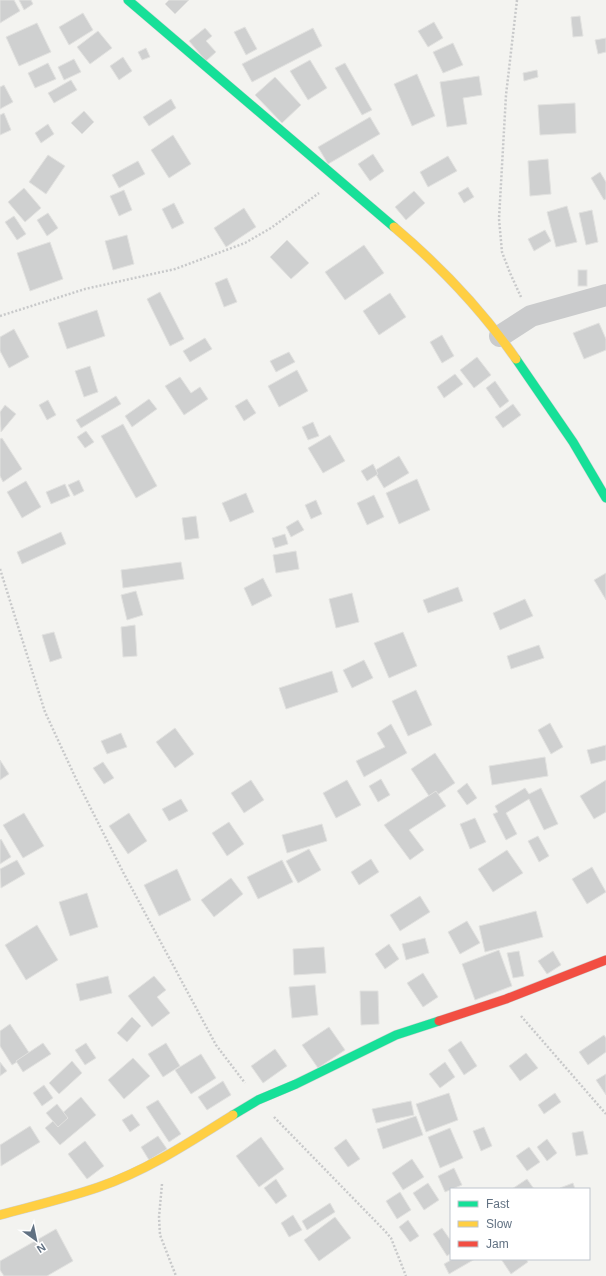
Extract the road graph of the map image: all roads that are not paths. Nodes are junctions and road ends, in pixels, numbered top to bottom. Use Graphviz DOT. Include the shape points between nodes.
graph roads {
  1 [pos="128,0"];
  2 [pos="606,295"];
  3 [pos="500,336"];
  4 [pos="606,498"];
  5 [pos="606,960"];
  6 [pos="0,1215"];
  1 -- 3 [label="street" via="407,238 456,285"];
  2 -- 3 [label="street" via="531,316"];
  3 -- 4 [label="street" via="573,442"];
  5 -- 6 [label="street" via="506,999 396,1035 258,1100 165,1158 100,1187"];
}
